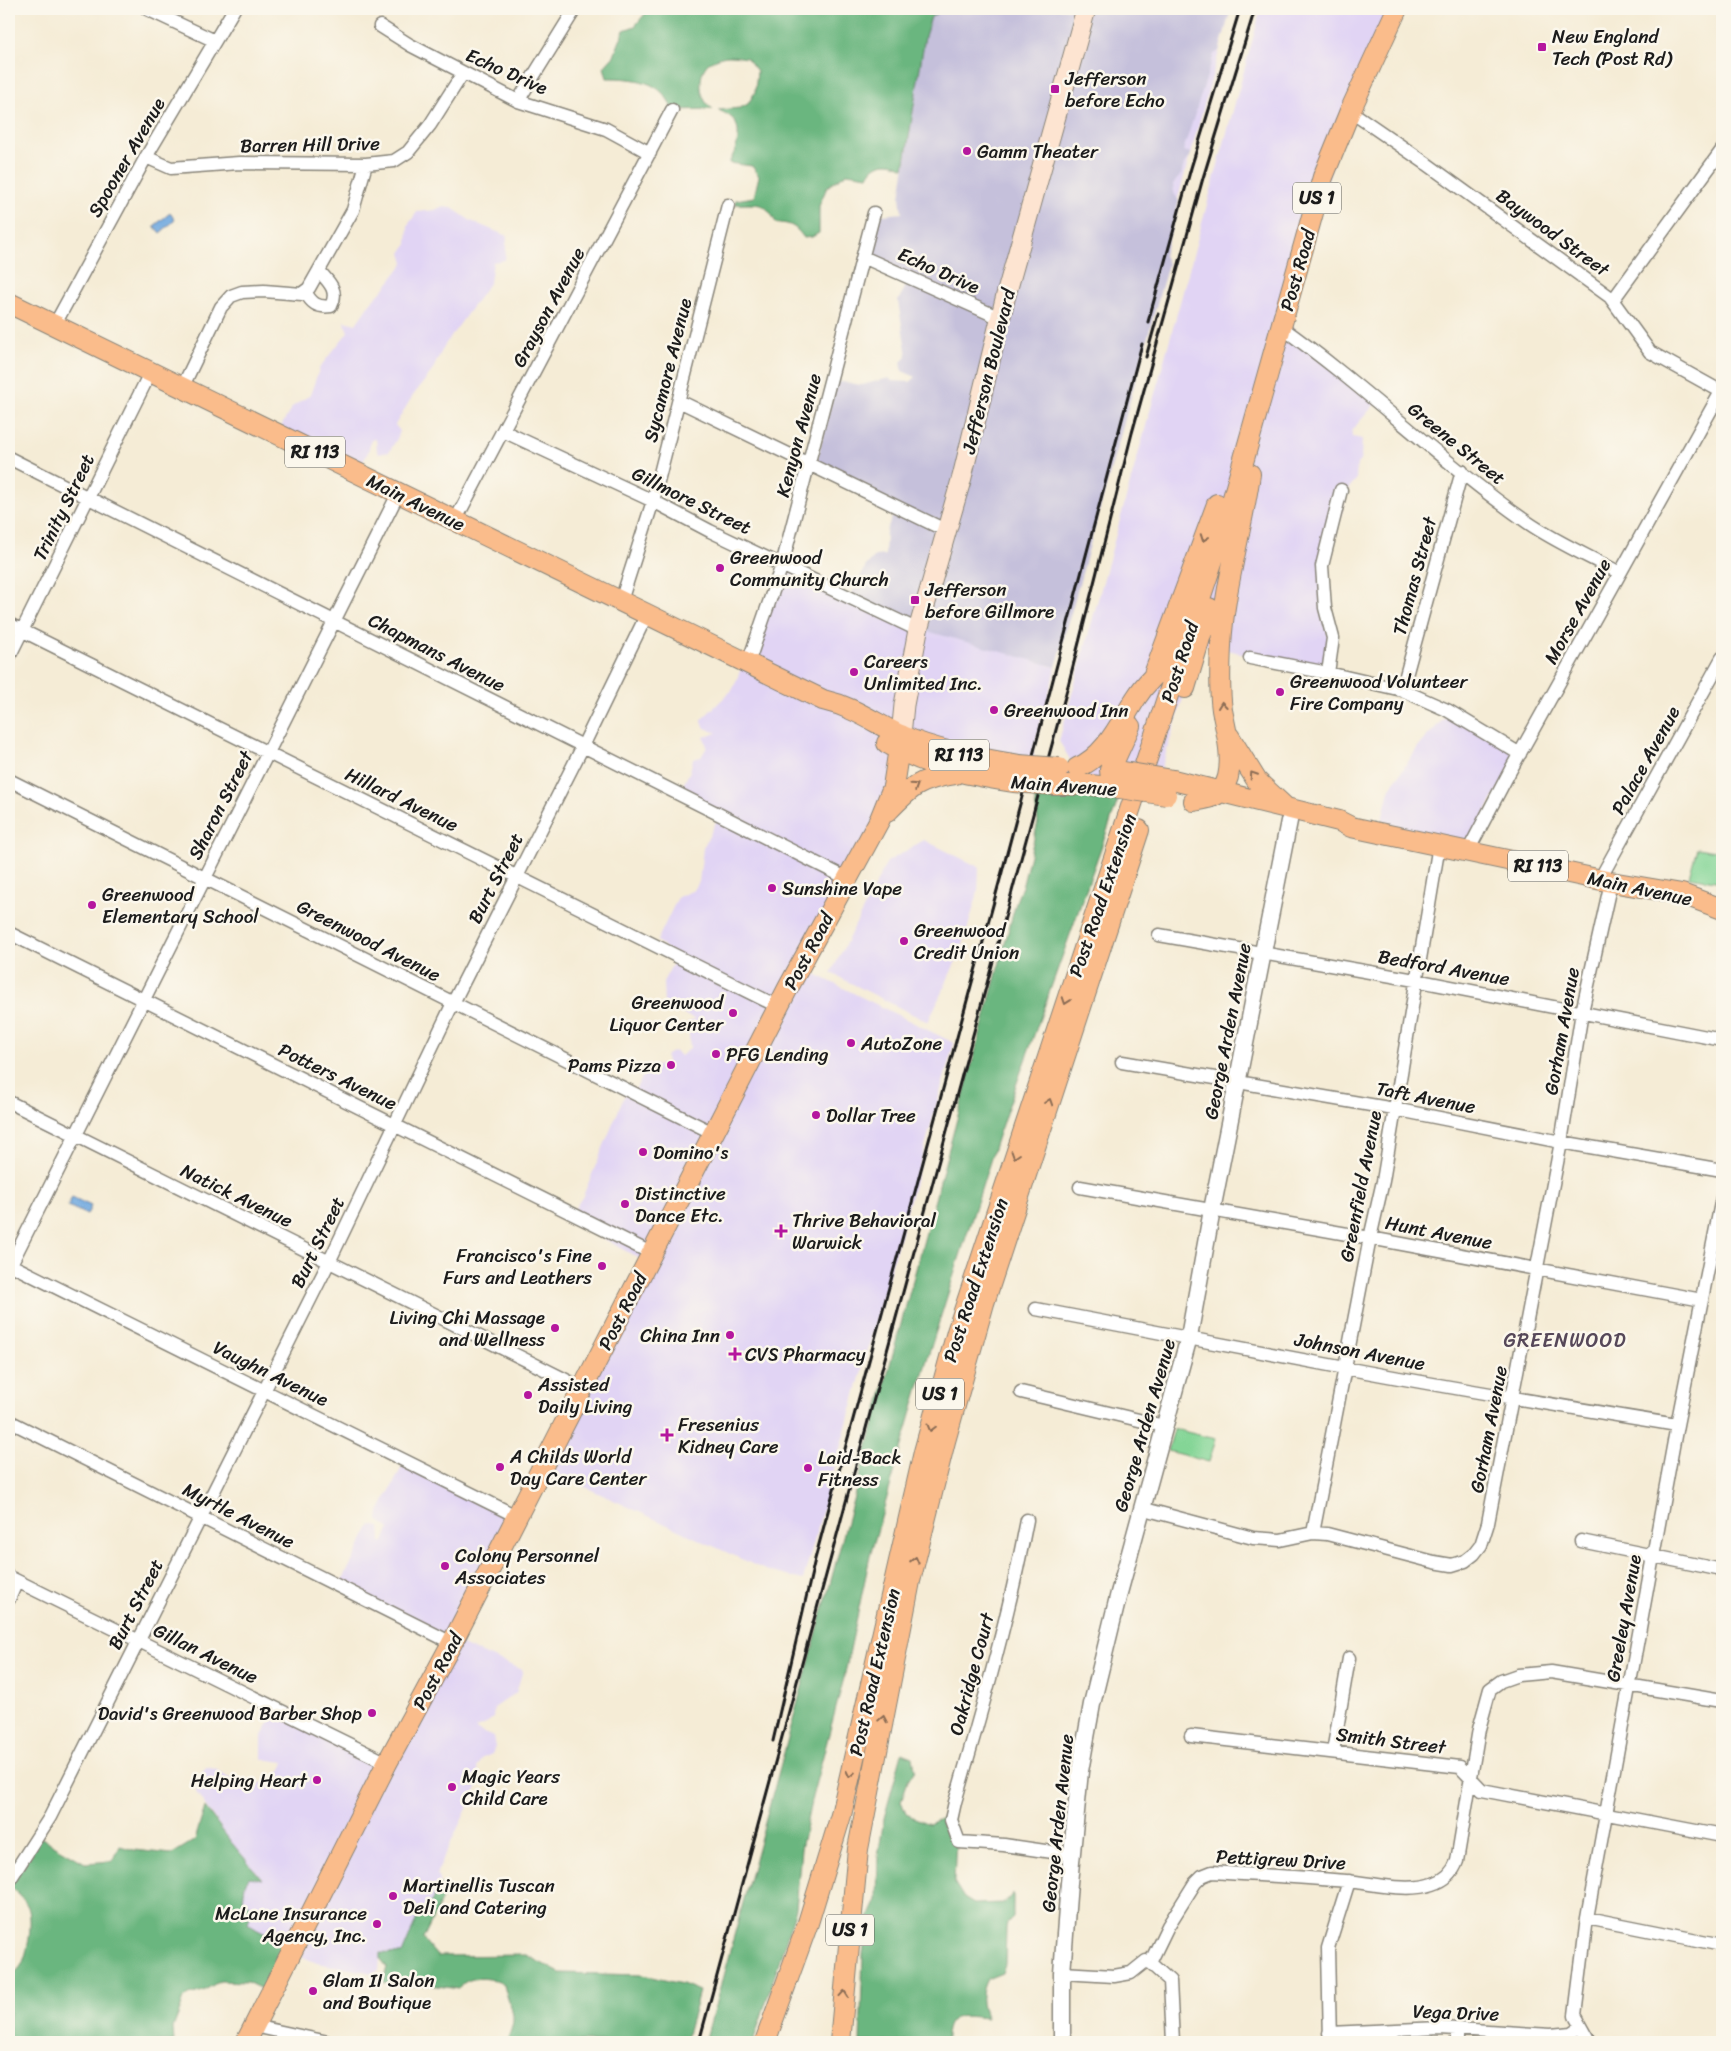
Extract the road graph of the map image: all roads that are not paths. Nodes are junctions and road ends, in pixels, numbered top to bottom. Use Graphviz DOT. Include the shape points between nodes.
graph roads {
  1 [pos="147,9"];
  2 [pos="234,9"];
  3 [pos="575,9"];
  4 [pos="1086,9"];
  5 [pos="1397,9"];
  6 [pos="380,26"];
  7 [pos="215,41"];
  8 [pos="463,73"];
  9 [pos="518,101"];
  10 [pos="672,110"];
  11 [pos="1350,111"];
  12 [pos="1722,150"];
  13 [pos="650,153"];
  14 [pos="146,157"];
  15 [pos="366,164"];
  16 [pos="728,205"];
  17 [pos="874,213"];
  18 [pos="863,257"];
  19 [pos="319,271"];
  20 [pos="305,291"];
  21 [pos="1613,300"];
  22 [pos="9,303"];
  23 [pos="1000,318"];
  24 [pos="54,326"];
  25 [pos="1281,327"];
  26 [pos="150,373"];
  27 [pos="182,388"];
  28 [pos="1722,391"];
  29 [pos="1261,395"];
  30 [pos="679,401"];
  31 [pos="502,431"];
  32 [pos="9,458"];
  33 [pos="809,465"];
  34 [pos="1462,472"];
  35 [pos="1341,490"];
  36 [pos="398,494"];
  37 [pos="88,498"];
  38 [pos="653,501"];
  39 [pos="455,521"];
  40 [pos="947,531"];
  41 [pos="782,565"];
  42 [pos="1620,573"];
  43 [pos="621,601"];
  44 [pos="647,614"];
  45 [pos="334,621"];
  46 [pos="9,624"];
  47 [pos="22,630"];
  48 [pos="918,630"];
  49 [pos="9,657"];
  50 [pos="1250,658"];
  51 [pos="1722,658"];
  52 [pos="748,663"];
  53 [pos="1328,673"];
  54 [pos="1153,676"];
  55 [pos="1402,690"];
  56 [pos="1228,736"];
  57 [pos="900,742"];
  58 [pos="583,746"];
  59 [pos="268,753"];
  60 [pos="1520,754"];
  61 [pos="1156,756"];
  62 [pos="1016,773"];
  63 [pos="960,774"];
  64 [pos="1064,774"];
  65 [pos="9,780"];
  66 [pos="1117,780"];
  67 [pos="1169,788"];
  68 [pos="1221,792"];
  69 [pos="1194,801"];
  70 [pos="1287,814"];
  71 [pos="880,818"];
  72 [pos="1439,844"];
  73 [pos="1468,851"];
  74 [pos="517,877"];
  75 [pos="205,878"];
  76 [pos="848,879"];
  77 [pos="1605,880"];
  78 [pos="1722,909"];
  79 [pos="9,933"];
  80 [pos="1159,935"];
  81 [pos="1263,953"];
  82 [pos="1415,980"];
  83 [pos="143,1000"];
  84 [pos="453,1003"];
  85 [pos="779,1007"];
  86 [pos="1582,1012"];
  87 [pos="1722,1040"];
  88 [pos="1122,1062"];
  89 [pos="1237,1082"];
  90 [pos="9,1102"];
  91 [pos="1394,1109"];
  92 [pos="395,1125"];
  93 [pos="714,1133"];
  94 [pos="75,1136"];
  95 [pos="1561,1142"];
  96 [pos="1722,1170"];
  97 [pos="1080,1187"];
  98 [pos="1722,1198"];
  99 [pos="1212,1210"];
  100 [pos="1370,1238"];
  101 [pos="651,1252"];
  102 [pos="329,1262"];
  103 [pos="9,1266"];
  104 [pos="1537,1270"];
  105 [pos="1702,1300"];
  106 [pos="1036,1309"];
  107 [pos="1189,1337"];
  108 [pos="1345,1368"];
  109 [pos="582,1388"];
  110 [pos="264,1390"];
  111 [pos="1021,1392"];
  112 [pos="1513,1399"];
  113 [pos="9,1420"];
  114 [pos="1677,1425"];
  115 [pos="1164,1426"];
  116 [pos="1142,1508"];
  117 [pos="516,1516"];
  118 [pos="200,1517"];
  119 [pos="1027,1520"];
  120 [pos="1313,1533"];
  121 [pos="1581,1541"];
  122 [pos="1653,1557"];
  123 [pos="1722,1570"];
  124 [pos="13,1579"];
  125 [pos="9,1599"];
  126 [pos="138,1640"];
  127 [pos="452,1643"];
  128 [pos="1349,1658"];
  129 [pos="1630,1686"];
  130 [pos="1722,1701"];
  131 [pos="1192,1736"];
  132 [pos="1333,1752"];
  133 [pos="388,1763"];
  134 [pos="1471,1778"];
  135 [pos="1606,1813"];
  136 [pos="1722,1836"];
  137 [pos="1072,1855"];
  138 [pos="9,1881"];
  139 [pos="1349,1881"];
  140 [pos="1587,1918"];
  141 [pos="1722,1944"];
  142 [pos="1150,1962"];
  143 [pos="1062,1973"];
  144 [pos="1580,2027"];
  145 [pos="250,2034"];
  146 [pos="1457,2036"];
  147 [pos="1330,2038"];
  148 [pos="328,2042"];
  149 [pos="765,2042"];
  150 [pos="840,2042"];
  151 [pos="1062,2042"];
  152 [pos="1173,2042"];
  153 [pos="1590,2042"];
  1 -- 7 [label="street"];
  2 -- 7 [label="street, Spooner Avenue"];
  3 -- 9 [label="street"];
  4 -- 23 [label="main road, Jefferson Boulevard"];
  5 -- 11 [label="main road, Post Road / US 1"];
  6 -- 8 [label="street, Echo Drive"];
  7 -- 14 [label="street, Spooner Avenue"];
  8 -- 9 [label="street, Echo Drive"];
  8 -- 15 [label="street, Barren Hill Drive" via="430,125 408,152 394,161"];
  9 -- 13 [label="street, Echo Drive" via="606,129"];
  10 -- 13 [label="street, Grayson Avenue"];
  11 -- 21 [label="street, Baywood Street" via="1442,174"];
  11 -- 25 [label="main road, Post Road / US 1" via="1323,177"];
  12 -- 21 [label="street"];
  13 -- 31 [label="street, Grayson Avenue"];
  14 -- 15 [label="street, Barren Hill Drive" via="171,168 239,163"];
  14 -- 24 [label="street, Spooner Avenue"];
  15 -- 19 [label="street" via="353,210"];
  16 -- 30 [label="street, Sycamore Avenue"];
  17 -- 18 [label="street, Kenyon Avenue"];
  18 -- 23 [label="street, Echo Drive"];
  18 -- 33 [label="street, Kenyon Avenue"];
  19 -- 20 [label="street"];
  19 -- 20 [label="street" via="334,288 331,306 321,307 311,302"];
  20 -- 27 [label="street" via="302,294 242,292 231,296 221,307"];
  21 -- 28 [label="street, Baywood Street" via="1650,352"];
  22 -- 24 [label="main road, Main Avenue / RI 113"];
  23 -- 40 [label="main road, Jefferson Boulevard"];
  24 -- 26 [label="main road, Main Avenue / RI 113"];
  25 -- 29 [label="main road, Post Road / US 1"];
  25 -- 34 [label="street, Greene Street"];
  26 -- 27 [label="main road, Main Avenue / RI 113"];
  26 -- 37 [label="street, Trinity Street"];
  27 -- 36 [label="main road, Main Avenue / RI 113"];
  28 -- 42 [label="street, Morse Avenue"];
  29 -- 54 [label="main road, one-way" via="1216,505"];
  56 -- 29 [label="main road, one-way" via="1220,685 1225,601 1246,503"];
  29 -- 61 [label="main road, Post Road / US 1" via="1202,637"];
  30 -- 33 [label="street"];
  30 -- 38 [label="street, Sycamore Avenue"];
  31 -- 38 [label="street, Gillmore Street"];
  31 -- 39 [label="street, Grayson Avenue"];
  32 -- 37 [label="street, Chapmans Avenue"];
  33 -- 40 [label="street"];
  33 -- 41 [label="street, Kenyon Avenue"];
  34 -- 42 [label="street, Greene Street" via="1528,523"];
  34 -- 55 [label="street, Thomas Street"];
  35 -- 53 [label="street" via="1322,566 1325,608 1333,638"];
  36 -- 39 [label="main road, Main Avenue / RI 113"];
  36 -- 45 [label="street, Sharon Street"];
  37 -- 45 [label="street, Chapmans Avenue"];
  37 -- 47 [label="street, Trinity Street"];
  38 -- 41 [label="street, Gillmore Street"];
  38 -- 43 [label="street, Sycamore Avenue"];
  39 -- 43 [label="main road, Main Avenue / RI 113"];
  40 -- 48 [label="main road, Jefferson Boulevard"];
  41 -- 48 [label="street, Gillmore Street"];
  41 -- 52 [label="street, Kenyon Avenue"];
  42 -- 60 [label="street, Morse Avenue"];
  43 -- 44 [label="main road, Main Avenue / RI 113"];
  44 -- 52 [label="main road, Main Avenue / RI 113"];
  44 -- 58 [label="street, Burt Street"];
  45 -- 58 [label="street, Chapmans Avenue"];
  45 -- 59 [label="street, Sharon Street"];
  46 -- 47 [label="street, Hillard Avenue"];
  47 -- 49 [label="street, Trinity Street"];
  47 -- 59 [label="street, Hillard Avenue"];
  48 -- 57 [label="main road, Jefferson Boulevard"];
  50 -- 53 [label="street"];
  51 -- 77 [label="street, Palace Avenue"];
  52 -- 57 [label="main road, Main Avenue / RI 113" via="823,700 836,713"];
  53 -- 55 [label="street"];
  54 -- 64 [label="main road" via="1098,754 1087,764"];
  54 -- 66 [label="main road"];
  55 -- 60 [label="street" via="1447,710"];
  56 -- 68 [label="main road" via="1228,775"];
  70 -- 56 [label="main road, one-way" via="1257,781"];
  57 -- 62 [label="main road, Main Avenue / RI 113"];
  57 -- 63 [label="main road, Main Avenue / RI 113" via="925,762"];
  57 -- 71 [label="main road, Post Road" via="893,787"];
  58 -- 74 [label="street, Burt Street"];
  58 -- 76 [label="street, Chapmans Avenue"];
  59 -- 74 [label="street, Hillard Avenue"];
  59 -- 75 [label="street, Sharon Street"];
  60 -- 73 [label="street, Morse Avenue"];
  61 -- 149 [label="main road, Post Road Extension / US 1, one-way" via="957,1332 924,1452 841,1815 808,1923"];
  150 -- 61 [label="main road, Post Road Extension / US 1, one-way" via="858,1850 910,1581 942,1450 986,1296"];
  62 -- 63 [label="main road, Main Avenue / RI 113"];
  62 -- 64 [label="main road, Main Avenue / RI 113, bridge"];
  71 -- 63 [label="main road, one-way" via="919,783"];
  64 -- 66 [label="main road, Main Avenue / RI 113"];
  64 -- 66 [label="main road, Main Avenue / RI 113" via="1090,785"];
  65 -- 75 [label="street, Greenwood Avenue"];
  66 -- 67 [label="main road, Main Avenue / RI 113, bridge"];
  67 -- 68 [label="main road, Main Avenue / RI 113"];
  67 -- 69 [label="main road, Main Avenue / RI 113"];
  68 -- 69 [label="main road" via="1214,798"];
  68 -- 70 [label="main road, Main Avenue / RI 113"];
  69 -- 70 [label="main road, Main Avenue / RI 113"];
  70 -- 72 [label="main road, Main Avenue / RI 113" via="1339,821 1351,827"];
  70 -- 81 [label="street, George Arden Avenue"];
  71 -- 76 [label="main road, Post Road"];
  72 -- 73 [label="main road, Main Avenue / RI 113"];
  72 -- 82 [label="street, Greenfield Avenue"];
  73 -- 77 [label="main road, Main Avenue / RI 113"];
  74 -- 84 [label="street, Burt Street"];
  74 -- 85 [label="street, Hillard Avenue"];
  75 -- 83 [label="street, Sharon Street"];
  75 -- 84 [label="street, Greenwood Avenue"];
  76 -- 85 [label="main road, Post Road"];
  77 -- 78 [label="main road, Main Avenue / RI 113" via="1682,894"];
  77 -- 86 [label="street, Gorham Avenue"];
  79 -- 83 [label="street, Potters Avenue"];
  80 -- 81 [label="street, Bedford Avenue"];
  81 -- 82 [label="street, Bedford Avenue"];
  81 -- 89 [label="street, George Arden Avenue"];
  82 -- 86 [label="street, Bedford Avenue"];
  82 -- 91 [label="street, Greenfield Avenue"];
  83 -- 92 [label="street, Potters Avenue"];
  83 -- 94 [label="street, Sharon Street"];
  84 -- 92 [label="street, Burt Street"];
  84 -- 93 [label="street, Greenwood Avenue"];
  85 -- 93 [label="main road, Post Road"];
  86 -- 87 [label="street, Bedford Avenue"];
  86 -- 95 [label="street, Gorham Avenue"];
  88 -- 89 [label="street, Taft Avenue"];
  89 -- 91 [label="street, Taft Avenue"];
  89 -- 99 [label="street, George Arden Avenue"];
  90 -- 94 [label="street, Natick Avenue"];
  91 -- 95 [label="street, Taft Avenue"];
  91 -- 100 [label="street, Greenfield Avenue" via="1383,1182"];
  92 -- 101 [label="street, Potters Avenue"];
  92 -- 102 [label="street, Burt Street"];
  93 -- 101 [label="main road, Post Road"];
  94 -- 102 [label="street, Natick Avenue"];
  94 -- 103 [label="street, Sharon Street"];
  95 -- 96 [label="street, Taft Avenue"];
  95 -- 104 [label="street, Gorham Avenue"];
  97 -- 99 [label="street, Hunt Avenue"];
  98 -- 105 [label="street, Greeley Avenue"];
  99 -- 100 [label="street, Hunt Avenue"];
  99 -- 107 [label="street, George Arden Avenue"];
  100 -- 104 [label="street, Hunt Avenue"];
  100 -- 108 [label="street, Greenfield Avenue"];
  101 -- 109 [label="main road, Post Road"];
  102 -- 109 [label="street, Natick Avenue"];
  102 -- 110 [label="street, Burt Street"];
  103 -- 110 [label="street, Vaughn Avenue"];
  104 -- 105 [label="street, Hunt Avenue"];
  104 -- 112 [label="street, Gorham Avenue"];
  105 -- 114 [label="street, Greeley Avenue"];
  106 -- 107 [label="street, Johnson Avenue"];
  107 -- 108 [label="street, Johnson Avenue"];
  107 -- 115 [label="street, George Arden Avenue"];
  108 -- 112 [label="street, Johnson Avenue"];
  108 -- 120 [label="street, Greenfield Avenue"];
  109 -- 117 [label="main road, Post Road"];
  110 -- 117 [label="street, Vaughn Avenue"];
  110 -- 118 [label="street, Burt Street"];
  111 -- 115 [label="street"];
  112 -- 114 [label="street, Johnson Avenue"];
  112 -- 120 [label="street, Gorham Avenue" via="1488,1523 1480,1545 1465,1561 1452,1565 1434,1562"];
  113 -- 118 [label="street, Myrtle Avenue"];
  114 -- 122 [label="street, Greeley Avenue"];
  115 -- 116 [label="street, George Arden Avenue"];
  116 -- 120 [label="street, Gorham Avenue" via="1253,1538 1280,1540"];
  116 -- 137 [label="street, George Arden Avenue" via="1092,1704 1080,1771"];
  117 -- 127 [label="main road, Post Road"];
  118 -- 126 [label="street, Burt Street"];
  118 -- 127 [label="street, Myrtle Avenue"];
  119 -- 137 [label="street, Oakridge Court" via="995,1662 951,1820 959,1842"];
  121 -- 122 [label="street"];
  122 -- 123 [label="street"];
  122 -- 129 [label="street, Greeley Avenue"];
  124 -- 125 [label="street"];
  124 -- 126 [label="street, Gillan Avenue"];
  126 -- 133 [label="street, Gillan Avenue"];
  126 -- 138 [label="street, Burt Street" via="50,1817"];
  127 -- 133 [label="main road, Post Road"];
  128 -- 132 [label="street"];
  129 -- 130 [label="street, Pettigrew Drive"];
  129 -- 134 [label="street, Pettigrew Drive" via="1551,1672 1501,1680 1490,1689 1486,1702"];
  129 -- 135 [label="street, Greeley Avenue"];
  131 -- 132 [label="street, Smith Street"];
  132 -- 134 [label="street, Smith Street" via="1460,1767"];
  133 -- 145 [label="main road, Post Road"];
  134 -- 135 [label="street, Smith Street" via="1482,1790"];
  134 -- 139 [label="street, Pettigrew Drive" via="1453,1871 1433,1884 1409,1888"];
  135 -- 136 [label="street, Smith Street"];
  135 -- 140 [label="street, Greeley Avenue"];
  137 -- 143 [label="street, George Arden Avenue"];
  139 -- 142 [label="street, Pettigrew Drive" via="1212,1872 1202,1876 1168,1926"];
  139 -- 147 [label="street" via="1328,1948"];
  140 -- 141 [label="street"];
  140 -- 144 [label="street, Greeley Avenue" via="1575,2015"];
  142 -- 143 [label="street" via="1146,1961 1131,1973 1114,1976"];
  142 -- 152 [label="street" via="1170,1981"];
  143 -- 151 [label="street, George Arden Avenue"];
  144 -- 146 [label="street, Vega Drive" via="1571,2033 1551,2035"];
  144 -- 153 [label="street, Greeley Avenue"];
  145 -- 148 [label="street"];
  146 -- 147 [label="street, Vega Drive" via="1440,2028"];
}
